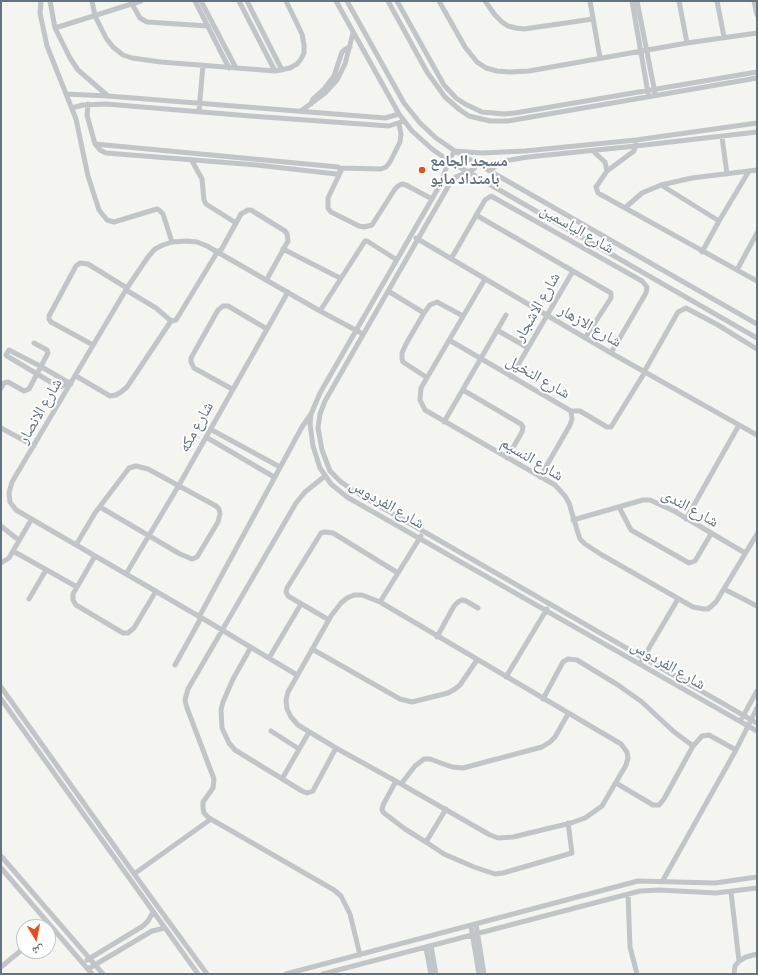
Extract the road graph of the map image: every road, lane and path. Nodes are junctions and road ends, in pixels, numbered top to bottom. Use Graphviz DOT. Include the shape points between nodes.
graph roads {
  1 [pos="41,1"];
  2 [pos="50,1"];
  3 [pos="92,1"];
  4 [pos="141,1"];
  5 [pos="195,1"];
  6 [pos="201,1"];
  7 [pos="239,1"];
  8 [pos="247,1"];
  9 [pos="286,1"];
  10 [pos="336,1"];
  11 [pos="347,1"];
  12 [pos="388,1"];
  13 [pos="397,1"];
  14 [pos="439,1"];
  15 [pos="485,1"];
  16 [pos="590,1"];
  17 [pos="632,1"];
  18 [pos="637,1"];
  19 [pos="679,1"];
  20 [pos="717,1"];
  21 [pos="754,1"];
  22 [pos="132,4"];
  23 [pos="757,15"];
  24 [pos="95,16"];
  25 [pos="593,19"];
  26 [pos="208,26"];
  27 [pos="55,28"];
  28 [pos="353,33"];
  29 [pos="757,33"];
  30 [pos="724,37"];
  31 [pos="687,43"];
  32 [pos="644,51"];
  33 [pos="600,58"];
  34 [pos="203,65"];
  35 [pos="230,68"];
  36 [pos="236,68"];
  37 [pos="282,70"];
  38 [pos="275,71"];
  39 [pos="757,72"];
  40 [pos="757,78"];
  41 [pos="651,91"];
  42 [pos="66,94"];
  43 [pos="108,96"];
  44 [pos="655,96"];
  45 [pos="649,98"];
  46 [pos="173,102"];
  47 [pos="88,104"];
  48 [pos="200,104"];
  49 [pos="572,104"];
  50 [pos="72,108"];
  51 [pos="172,109"];
  52 [pos="573,110"];
  53 [pos="301,111"];
  54 [pos="199,112"];
  55 [pos="400,114"];
  56 [pos="404,121"];
  57 [pos="757,123"];
  58 [pos="399,124"];
  59 [pos="713,130"];
  60 [pos="757,132"];
  61 [pos="722,137"];
  62 [pos="714,138"];
  63 [pos="636,140"];
  64 [pos="95,144"];
  65 [pos="593,144"];
  66 [pos="636,146"];
  67 [pos="455,151"];
  68 [pos="594,151"];
  69 [pos="192,161"];
  70 [pos="449,161"];
  71 [pos="477,163"];
  72 [pos="340,170"];
  73 [pos="490,170"];
  74 [pos="749,170"];
  75 [pos="757,170"];
  76 [pos="607,171"];
  77 [pos="469,172"];
  78 [pos="726,174"];
  79 [pos="661,185"];
  80 [pos="432,199"];
  81 [pos="626,207"];
  82 [pos="538,212"];
  83 [pos="476,215"];
  84 [pos="719,221"];
  85 [pos="236,223"];
  86 [pos="540,223"];
  87 [pos="757,233"];
  88 [pos="411,236"];
  89 [pos="417,239"];
  90 [pos="172,242"];
  91 [pos="283,249"];
  92 [pos="219,252"];
  93 [pos="702,252"];
  94 [pos="451,259"];
  95 [pos="397,260"];
  96 [pos="635,267"];
  97 [pos="736,270"];
  98 [pos="573,271"];
  99 [pos="631,275"];
  100 [pos="340,278"];
  101 [pos="267,279"];
  102 [pos="485,279"];
  103 [pos="757,281"];
  104 [pos="126,289"];
  105 [pos="388,291"];
  106 [pos="288,292"];
  107 [pos="320,311"];
  108 [pos="424,312"];
  109 [pos="506,315"];
  110 [pos="463,316"];
  111 [pos="548,316"];
  112 [pos="722,318"];
  113 [pos="171,321"];
  114 [pos="757,324"];
  115 [pos="718,325"];
  116 [pos="266,329"];
  117 [pos="356,330"];
  118 [pos="497,330"];
  119 [pos="363,334"];
  120 [pos="585,338"];
  121 [pos="757,338"];
  122 [pos="449,340"];
  123 [pos="34,343"];
  124 [pos="93,346"];
  125 [pos="528,348"];
  126 [pos="757,349"];
  127 [pos="611,353"];
  128 [pos="480,359"];
  129 [pos="40,366"];
  130 [pos="645,372"];
  131 [pos="37,374"];
  132 [pos="76,376"];
  133 [pos="426,377"];
  134 [pos="511,377"];
  135 [pos="69,383"];
  136 [pos="1,388"];
  137 [pos="232,389"];
  138 [pos="463,390"];
  139 [pos="571,411"];
  140 [pos="311,414"];
  141 [pos="444,422"];
  142 [pos="739,425"];
  143 [pos="1,428"];
  144 [pos="210,429"];
  145 [pos="757,435"];
  146 [pos="206,437"];
  147 [pos="34,446"];
  148 [pos="507,458"];
  149 [pos="280,467"];
  150 [pos="325,476"];
  151 [pos="274,477"];
  152 [pos="540,477"];
  153 [pos="178,485"];
  154 [pos="100,507"];
  155 [pos="619,507"];
  156 [pos="686,519"];
  157 [pos="31,520"];
  158 [pos="573,520"];
  159 [pos="1,526"];
  160 [pos="424,532"];
  161 [pos="711,534"];
  162 [pos="757,534"];
  163 [pos="148,535"];
  164 [pos="16,538"];
  165 [pos="420,538"];
  166 [pos="76,545"];
  167 [pos="13,551"];
  168 [pos="745,553"];
  169 [pos="95,556"];
  170 [pos="1,564"];
  171 [pos="46,570"];
  172 [pos="398,573"];
  173 [pos="126,574"];
  174 [pos="77,587"];
  175 [pos="724,589"];
  176 [pos="156,591"];
  177 [pos="29,599"];
  178 [pos="678,599"];
  179 [pos="380,602"];
  180 [pos="301,604"];
  181 [pos="550,604"];
  182 [pos="757,606"];
  183 [pos="478,608"];
  184 [pos="546,610"];
  185 [pos="200,617"];
  186 [pos="329,620"];
  187 [pos="222,630"];
  188 [pos="437,637"];
  189 [pos="251,647"];
  190 [pos="312,649"];
  191 [pos="269,658"];
  192 [pos="643,658"];
  193 [pos="477,660"];
  194 [pos="640,664"];
  195 [pos="175,665"];
  196 [pos="297,675"];
  197 [pos="506,677"];
  198 [pos="678,678"];
  199 [pos="675,684"];
  200 [pos="1,687"];
  201 [pos="757,692"];
  202 [pos="1,699"];
  203 [pos="543,699"];
  204 [pos="757,708"];
  205 [pos="568,714"];
  206 [pos="743,716"];
  207 [pos="751,720"];
  208 [pos="740,721"];
  209 [pos="757,723"];
  210 [pos="748,725"];
  211 [pos="757,730"];
  212 [pos="271,731"];
  213 [pos="308,732"];
  214 [pos="693,746"];
  215 [pos="336,748"];
  216 [pos="299,749"];
  217 [pos="736,750"];
  218 [pos="282,779"];
  219 [pos="396,781"];
  220 [pos="616,783"];
  221 [pos="401,784"];
  222 [pos="446,809"];
  223 [pos="211,819"];
  224 [pos="568,824"];
  225 [pos="426,842"];
  226 [pos="1,856"];
  227 [pos="1,868"];
  228 [pos="134,874"];
  229 [pos="757,877"];
  230 [pos="662,882"];
  231 [pos="757,888"];
  232 [pos="731,892"];
  233 [pos="628,894"];
  234 [pos="148,898"];
  235 [pos="153,912"];
  236 [pos="42,919"];
  237 [pos="473,925"];
  238 [pos="165,928"];
  239 [pos="56,935"];
  240 [pos="475,935"];
  241 [pos="428,947"];
  242 [pos="757,954"];
  243 [pos="16,955"];
  244 [pos="360,955"];
  245 [pos="90,959"];
  246 [pos="739,961"];
  247 [pos="82,963"];
  248 [pos="95,965"];
  249 [pos="1,967"];
  250 [pos="88,969"];
  251 [pos="92,974"];
  252 [pos="103,974"];
  253 [pos="198,974"];
  254 [pos="207,974"];
  255 [pos="286,974"];
  256 [pos="323,974"];
  257 [pos="431,974"];
  258 [pos="436,974"];
  259 [pos="479,974"];
  260 [pos="484,974"];
  261 [pos="637,974"];
  262 [pos="734,974"];
  1 -- 42 [label="street" via="40,13 46,40"];
  2 -- 27 [label="street"];
  3 -- 24 [label="street"];
  4 -- 22 [label="street"];
  5 -- 26 [label="street"];
  6 -- 36 [label="street"];
  7 -- 38 [label="street"];
  8 -- 37 [label="street"];
  9 -- 37 [label="street" via="298,25 304,53 290,68"];
  10 -- 28 [label="street"];
  11 -- 67 [label="street" via="404,103 428,131"];
  12 -- 52 [label="street" via="435,85 445,98 465,113 500,122"];
  13 -- 49 [label="street" via="444,85 465,104 482,112 504,114"];
  14 -- 33 [label="street" via="465,47 477,62 486,68 510,72"];
  15 -- 25 [label="street" via="502,22 516,28"];
  16 -- 25 [label="street"];
  17 -- 32 [label="street"];
  18 -- 32 [label="street"];
  19 -- 31 [label="street"];
  20 -- 30 [label="street"];
  21 -- 23 [label="street"];
  22 -- 24 [label="street"];
  22 -- 26 [label="street" via="140,18 147,22"];
  24 -- 27 [label="street"];
  24 -- 34 [label="street" via="106,38 123,55"];
  25 -- 33 [label="street"];
  26 -- 35 [label="street"];
  27 -- 43 [label="street" via="63,47 78,70"];
  28 -- 53 [label="street" via="350,48 342,52 334,76 312,104"];
  28 -- 55 [label="street"];
  29 -- 30 [label="street"];
  30 -- 31 [label="street"];
  31 -- 32 [label="street"];
  32 -- 33 [label="street"];
  32 -- 41 [label="street"];
  34 -- 35 [label="street"];
  34 -- 48 [label="street"];
  35 -- 36 [label="street"];
  36 -- 38 [label="street"];
  37 -- 38 [label="street"];
  39 -- 41 [label="street"];
  40 -- 44 [label="street"];
  41 -- 44 [label="street"];
  41 -- 45 [label="street"];
  41 -- 49 [label="street"];
  42 -- 43 [label="street"];
  42 -- 50 [label="street"];
  43 -- 46 [label="street"];
  44 -- 45 [label="street"];
  45 -- 52 [label="street"];
  46 -- 48 [label="street"];
  46 -- 51 [label="street"];
  47 -- 50 [label="street"];
  47 -- 51 [label="street"];
  47 -- 64 [label="street" via="87,115"];
  48 -- 53 [label="street"];
  48 -- 54 [label="street"];
  49 -- 52 [label="street"];
  50 -- 90 [label="street" via="91,188 103,216 114,222 157,209 163,214"];
  51 -- 54 [label="street"];
  53 -- 55 [label="street" via="385,118"];
  54 -- 58 [label="street" via="384,126"];
  55 -- 56 [label="street"];
  56 -- 58 [label="street"];
  56 -- 70 [label="street" via="422,141"];
  57 -- 59 [label="street"];
  58 -- 72 [label="street" via="400,142 386,167"];
  59 -- 62 [label="street"];
  59 -- 63 [label="street"];
  60 -- 61 [label="street"];
  61 -- 62 [label="street"];
  61 -- 78 [label="street"];
  62 -- 66 [label="street"];
  63 -- 65 [label="street"];
  63 -- 66 [label="street"];
  64 -- 69 [label="street" via="106,153"];
  64 -- 72 [label="street"];
  65 -- 67 [label="street" via="525,151"];
  65 -- 68 [label="street"];
  66 -- 68 [label="street"];
  66 -- 76 [label="street" via="632,153"];
  67 -- 70 [label="street, شارع الفردوس"];
  67 -- 71 [label="street"];
  68 -- 73 [label="street" via="516,158 504,161"];
  68 -- 76 [label="street" via="605,162"];
  69 -- 72 [label="street" via="336,174"];
  69 -- 85 [label="street" via="202,179 206,204"];
  70 -- 77 [label="street"];
  70 -- 80 [label="street, شارع الفردوس"];
  71 -- 73 [label="street"];
  71 -- 77 [label="street, شارع الفردوس"];
  72 -- 80 [label="street" via="328,198 328,208 359,226 368,226 375,222 395,190 402,184"];
  73 -- 114 [label="street"];
  74 -- 75 [label="street"];
  74 -- 78 [label="street"];
  74 -- 84 [label="street"];
  76 -- 81 [label="street" via="596,187 597,191"];
  77 -- 82 [label="street"];
  77 -- 89 [label="street, شارع الفردوس" via="460,174 452,180"];
  78 -- 79 [label="street"];
  79 -- 81 [label="street" via="642,193"];
  79 -- 84 [label="street"];
  80 -- 88 [label="street, شارع الفردوس"];
  81 -- 93 [label="street"];
  82 -- 86 [label="street"];
  82 -- 96 [label="street"];
  83 -- 86 [label="street, شارع الياسمين" via="485,200 491,196"];
  83 -- 94 [label="street, شارع الياسمين"];
  83 -- 98 [label="street"];
  84 -- 93 [label="street"];
  85 -- 91 [label="street" via="244,211 251,210 285,231 288,241"];
  85 -- 92 [label="street"];
  86 -- 99 [label="street, شارع الياسمين"];
  87 -- 97 [label="street"];
  88 -- 89 [label="street, شارع الازهار"];
  88 -- 95 [label="street, شارع الفردوس"];
  89 -- 94 [label="street, شارع الازهار"];
  89 -- 105 [label="street, شارع الفردوس"];
  90 -- 92 [label="street, شارع الانصار" via="198,242"];
  90 -- 104 [label="street, شارع الانصار" via="155,249"];
  91 -- 100 [label="street"];
  91 -- 101 [label="street"];
  92 -- 101 [label="street, شارع الانصار"];
  92 -- 113 [label="street" via="178,319"];
  93 -- 97 [label="street"];
  94 -- 102 [label="street, شارع الازهار"];
  95 -- 100 [label="street" via="365,241"];
  95 -- 117 [label="street, شارع الفردوس"];
  96 -- 99 [label="street"];
  96 -- 112 [label="street"];
  97 -- 103 [label="street"];
  98 -- 111 [label="street, شارع الاشجار"];
  98 -- 120 [label="street" via="609,292 611,296"];
  99 -- 127 [label="street, شارع الياسمين" via="644,282 647,287 646,293"];
  100 -- 107 [label="street"];
  101 -- 106 [label="street, شارع الانصار"];
  102 -- 110 [label="street, شارع النسيم"];
  102 -- 111 [label="street, شارع الازهار"];
  104 -- 113 [label="street"];
  104 -- 124 [label="street, شارع الانصار"];
  104 -- 124 [label="street" via="84,263 76,266 49,319"];
  105 -- 108 [label="street"];
  105 -- 119 [label="street, شارع الفردوس"];
  106 -- 107 [label="street, شارع الانصار"];
  106 -- 116 [label="street, شارع مكه"];
  107 -- 117 [label="street, شارع الانصار"];
  108 -- 110 [label="street" via="437,302"];
  108 -- 133 [label="street" via="402,356 403,362"];
  109 -- 118 [label="street"];
  110 -- 122 [label="street, شارع النسيم"];
  111 -- 120 [label="street, شارع الازهار"];
  111 -- 125 [label="street, شارع الاشجار"];
  112 -- 115 [label="street"];
  112 -- 121 [label="street"];
  113 -- 132 [label="street" via="122,392 110,396"];
  115 -- 126 [label="street"];
  115 -- 130 [label="street" via="690,309 680,310"];
  116 -- 137 [label="street, شارع مكه"];
  116 -- 137 [label="street" via="228,306 218,310 191,362 194,368"];
  117 -- 119 [label="street, شارع الانصار"];
  117 -- 140 [label="street, شارع الفردوس"];
  118 -- 125 [label="street"];
  118 -- 128 [label="street"];
  119 -- 160 [label="street, شارع الفردوس" via="335,381 320,414 318,428 322,450 330,470 341,482"];
  120 -- 127 [label="street, شارع الازهار"];
  122 -- 128 [label="street, شارع النخيل"];
  122 -- 133 [label="street, شارع النسيم"];
  123 -- 129 [label="street" via="48,353"];
  124 -- 132 [label="street, شارع الانصار"];
  125 -- 134 [label="street, شارع الاشجار"];
  127 -- 130 [label="street, شارع الازهار"];
  128 -- 134 [label="street, شارع النخيل"];
  128 -- 138 [label="street"];
  129 -- 131 [label="street"];
  129 -- 131 [label="street" via="9,350 6,355"];
  129 -- 135 [label="street"];
  130 -- 139 [label="street" via="611,427 580,411"];
  130 -- 142 [label="street, شارع الازهار"];
  131 -- 135 [label="street" via="59,387"];
  131 -- 136 [label="street" via="26,391 8,382"];
  132 -- 135 [label="street, شارع الانصار"];
  133 -- 141 [label="street, شارع النسيم" via="419,395 421,405 429,414"];
  134 -- 139 [label="street, شارع النخيل"];
  135 -- 147 [label="street, شارع الانصار"];
  137 -- 144 [label="street, شارع مكه"];
  138 -- 141 [label="street"];
  138 -- 148 [label="street" via="523,427"];
  139 -- 152 [label="street, شارع النخيل" via="570,425"];
  140 -- 149 [label="street"];
  140 -- 150 [label="street, شارع الفردوس" via="313,446"];
  141 -- 148 [label="street, شارع النسيم"];
  142 -- 145 [label="street, شارع الازهار"];
  142 -- 156 [label="street"];
  143 -- 147 [label="street"];
  144 -- 146 [label="street, شارع مكه"];
  144 -- 149 [label="street"];
  146 -- 151 [label="street"];
  146 -- 153 [label="street, شارع مكه"];
  147 -- 157 [label="street, شارع الانصار" via="12,482 9,492 12,506"];
  148 -- 152 [label="street, شارع النسيم"];
  149 -- 151 [label="street"];
  150 -- 165 [label="street, شارع الفردوس" via="347,497"];
  150 -- 187 [label="street" via="298,499"];
  151 -- 185 [label="street"];
  152 -- 158 [label="street, شارع النسيم" via="561,490 569,503"];
  153 -- 154 [label="street" via="148,468 136,466 129,468"];
  153 -- 163 [label="street, شارع مكه"];
  153 -- 163 [label="street" via="216,506 220,514 218,522 197,557 189,559"];
  154 -- 163 [label="street"];
  154 -- 166 [label="street"];
  155 -- 156 [label="street, شارع الندى" via="650,500"];
  155 -- 158 [label="street, شارع الندى"];
  155 -- 161 [label="street" via="631,530 689,563 695,561"];
  156 -- 161 [label="street, شارع الندى"];
  157 -- 166 [label="street, شارع الانصار"];
  157 -- 167 [label="street"];
  158 -- 178 [label="street, شارع النسيم" via="580,539 593,550"];
  159 -- 164 [label="street"];
  160 -- 165 [label="street"];
  160 -- 181 [label="street, شارع الفردوس"];
  161 -- 168 [label="street, شارع الندى"];
  162 -- 168 [label="street"];
  163 -- 173 [label="street, شارع مكه"];
  165 -- 172 [label="street"];
  165 -- 184 [label="street, شارع الفردوس"];
  166 -- 169 [label="street, شارع الانصار"];
  167 -- 170 [label="street"];
  167 -- 171 [label="street"];
  168 -- 175 [label="street"];
  169 -- 173 [label="street, شارع الانصار"];
  169 -- 174 [label="street"];
  171 -- 174 [label="street"];
  171 -- 177 [label="street"];
  172 -- 179 [label="street"];
  172 -- 180 [label="street" via="333,533 321,533 287,588 288,596"];
  173 -- 176 [label="street, شارع الانصار"];
  174 -- 176 [label="street" via="73,594 76,605 123,633 128,633 134,628"];
  175 -- 178 [label="street, شارع النسيم" via="708,609 693,607"];
  175 -- 182 [label="street"];
  176 -- 185 [label="street, شارع الانصار"];
  178 -- 192 [label="street"];
  179 -- 186 [label="street" via="362,595 354,595 341,603"];
  179 -- 188 [label="street"];
  180 -- 186 [label="street"];
  180 -- 191 [label="street"];
  181 -- 184 [label="street"];
  181 -- 192 [label="street, شارع الفردوس"];
  183 -- 188 [label="street" via="466,601 458,602"];
  184 -- 194 [label="street, شارع الفردوس"];
  184 -- 197 [label="street"];
  185 -- 187 [label="street, شارع الانصار"];
  185 -- 195 [label="street"];
  186 -- 190 [label="street"];
  187 -- 189 [label="street, شارع الانصار"];
  187 -- 223 [label="street" via="188,689 185,700 214,779 213,788 203,805 204,813"];
  188 -- 193 [label="street"];
  189 -- 191 [label="street, شارع الانصار"];
  189 -- 218 [label="street" via="223,702 220,715 222,728 235,750"];
  190 -- 193 [label="street" via="406,702 420,701 455,690"];
  190 -- 196 [label="street"];
  191 -- 196 [label="street, شارع الانصار"];
  192 -- 194 [label="street"];
  192 -- 198 [label="street, شارع الفردوس"];
  193 -- 197 [label="street"];
  194 -- 199 [label="street, شارع الفردوس"];
  196 -- 213 [label="street" via="288,692 287,709 298,725"];
  197 -- 203 [label="street"];
  198 -- 199 [label="street"];
  198 -- 206 [label="street, شارع الفردوس"];
  199 -- 208 [label="street, شارع الفردوس"];
  200 -- 228 [label="street"];
  201 -- 206 [label="street"];
  202 -- 234 [label="street"];
  203 -- 205 [label="street"];
  203 -- 214 [label="street" via="563,662 568,659 577,660 618,684"];
  204 -- 207 [label="street"];
  205 -- 220 [label="street" via="624,748 628,758"];
  205 -- 221 [label="street" via="555,737 542,747 463,768 430,759 424,760 415,766"];
  206 -- 207 [label="street, شارع الفردوس"];
  206 -- 208 [label="street"];
  207 -- 209 [label="street, شارع الفردوس"];
  207 -- 210 [label="street"];
  208 -- 210 [label="street, شارع الفردوس"];
  210 -- 211 [label="street, شارع الفردوس"];
  210 -- 217 [label="street"];
  212 -- 216 [label="street"];
  213 -- 215 [label="street"];
  213 -- 216 [label="street"];
  214 -- 217 [label="street" via="705,735 714,737"];
  214 -- 220 [label="street" via="659,805 653,805"];
  215 -- 218 [label="street" via="316,787 310,793"];
  215 -- 219 [label="street"];
  216 -- 218 [label="street"];
  217 -- 230 [label="street"];
  219 -- 221 [label="street"];
  219 -- 225 [label="street" via="382,810 384,814"];
  220 -- 224 [label="street" via="602,806 585,818"];
  221 -- 222 [label="street"];
  222 -- 224 [label="street" via="498,838"];
  222 -- 225 [label="street"];
  223 -- 228 [label="street"];
  223 -- 244 [label="street" via="341,896 350,914"];
  224 -- 225 [label="street" via="572,853 503,873 495,874 474,868"];
  226 -- 245 [label="street"];
  227 -- 236 [label="street"];
  228 -- 234 [label="street"];
  229 -- 230 [label="street" via="715,883"];
  230 -- 237 [label="street" via="638,881"];
  231 -- 232 [label="street"];
  232 -- 233 [label="street" via="659,890"];
  232 -- 246 [label="street"];
  233 -- 240 [label="street"];
  233 -- 261 [label="street" via="630,947"];
  234 -- 235 [label="street"];
  234 -- 254 [label="street"];
  235 -- 238 [label="street"];
  235 -- 245 [label="street" via="143,926"];
  237 -- 240 [label="street"];
  237 -- 244 [label="street"];
  238 -- 248 [label="street" via="152,931"];
  238 -- 253 [label="street"];
  239 -- 247 [label="street"];
  240 -- 241 [label="street"];
  240 -- 259 [label="street"];
  240 -- 260 [label="street"];
  241 -- 256 [label="street"];
  241 -- 257 [label="street"];
  241 -- 258 [label="street"];
  242 -- 246 [label="street"];
  243 -- 249 [label="street"];
  244 -- 255 [label="street"];
  245 -- 247 [label="street"];
  245 -- 248 [label="street"];
  246 -- 262 [label="street"];
  247 -- 250 [label="street"];
  248 -- 250 [label="street"];
  248 -- 252 [label="street"];
  250 -- 251 [label="street"];
}
